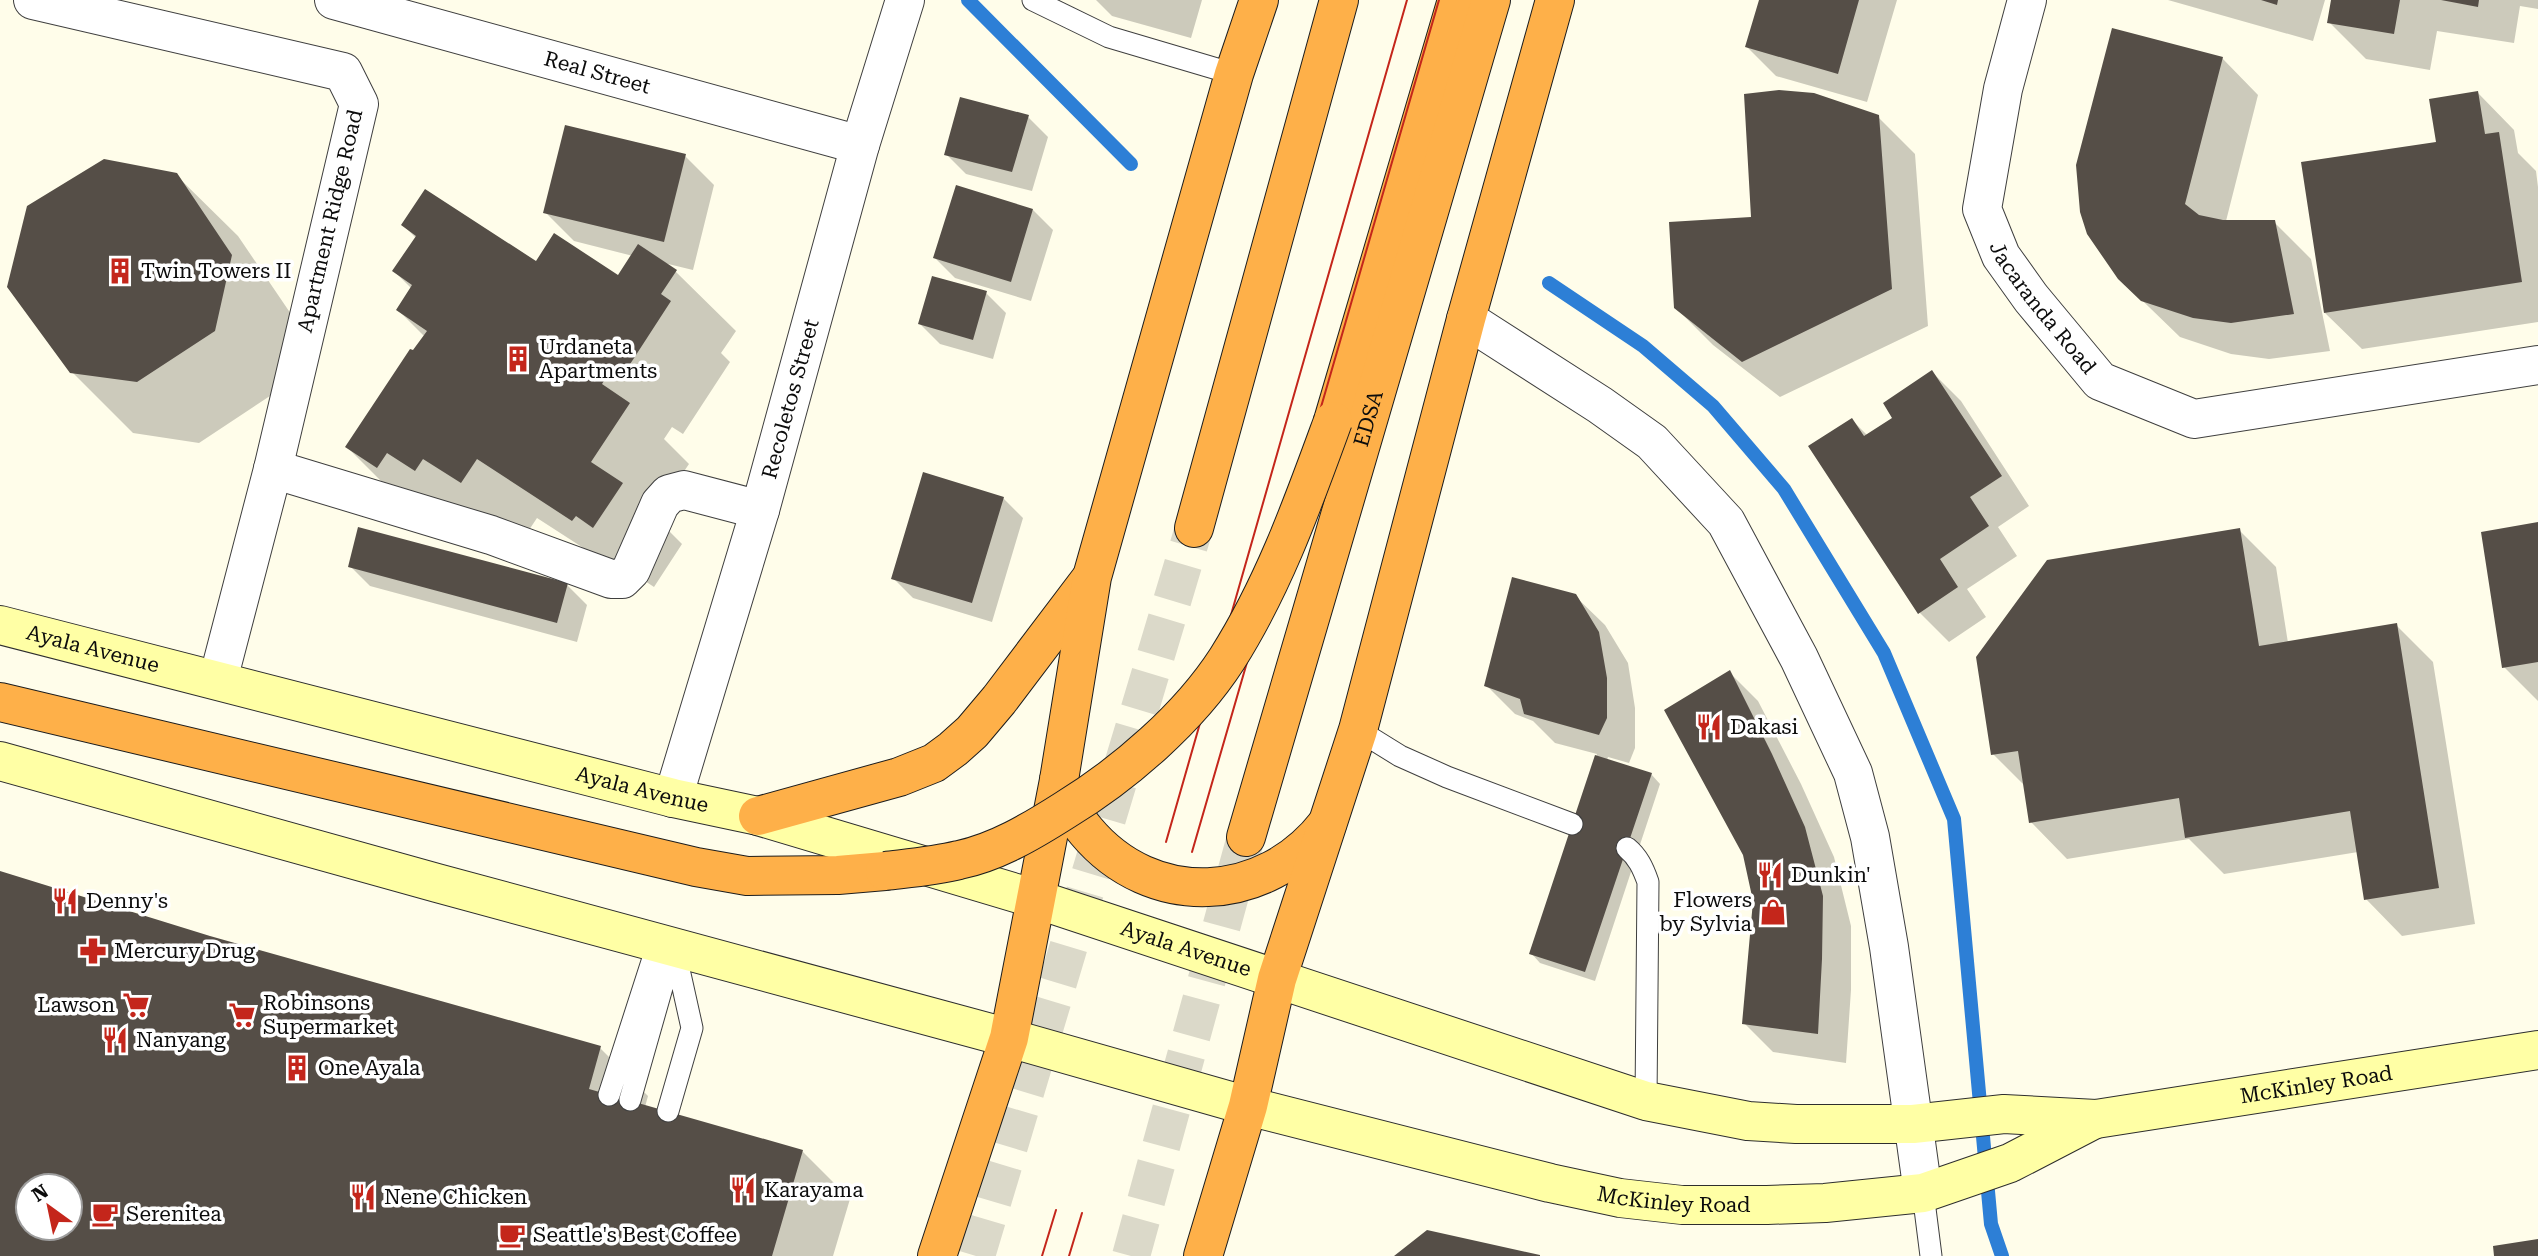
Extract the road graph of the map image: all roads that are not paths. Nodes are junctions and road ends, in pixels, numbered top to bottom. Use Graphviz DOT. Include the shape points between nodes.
graph roads {
  1 [pos="33,0"];
  2 [pos="334,0"];
  3 [pos="905,0"];
  4 [pos="1033,0"];
  5 [pos="1259,0"];
  6 [pos="1339,0"];
  7 [pos="1457,0"];
  8 [pos="1491,0"];
  9 [pos="1555,0"];
  10 [pos="2027,0"];
  11 [pos="1234,74"];
  12 [pos="860,145"];
  13 [pos="1466,319"];
  14 [pos="2538,365"];
  15 [pos="273,469"];
  16 [pos="760,510"];
  17 [pos="1194,528"];
  18 [pos="1092,577"];
  19 [pos="0,625"];
  20 [pos="218,680"];
  21 [pos="0,702"];
  22 [pos="1358,730"];
  23 [pos="0,761"];
  24 [pos="1059,780"];
  25 [pos="673,797"];
  26 [pos="758,816"];
  27 [pos="1331,819"];
  28 [pos="1572,824"];
  29 [pos="1246,837"];
  30 [pos="1627,848"];
  31 [pos="1036,899"];
  32 [pos="666,945"];
  33 [pos="1278,979"];
  34 [pos="1009,1038"];
  35 [pos="2538,1050"];
  36 [pos="619,1097"];
  37 [pos="1646,1101"];
  38 [pos="1248,1106"];
  39 [pos="668,1111"];
  40 [pos="2095,1119"];
  41 [pos="1913,1124"];
  42 [pos="1923,1193"];
  43 [pos="937,1256"];
  44 [pos="1203,1256"];
  45 [pos="1931,1256"];
  1 -- 15 [label="street, Apartment Ridge Road" via="343,72 359,104"];
  2 -- 12 [label="street, Real Street"];
  3 -- 12 [label="street, Recoletos Street"];
  4 -- 11 [label="lane" via="1109,37"];
  5 -- 11 [label="highway"];
  6 -- 17 [label="highway"];
  7 -- 21 [label="highway, bridge" via="1333,421 1289,539 1246,627 1225,662 1151,746 1097,790 999,847 960,860 886,871 747,876 649,858"];
  8 -- 29 [label="highway, EDSA"];
  9 -- 13 [label="highway"];
  10 -- 14 [label="street, Jacaranda Road" via="2003,89 1982,209 2001,256 2101,381 2194,419"];
  11 -- 18 [label="highway"];
  12 -- 16 [label="street, Recoletos Street"];
  13 -- 22 [label="highway"];
  13 -- 41 [label="street" via="1651,442 1726,522 1799,658 1853,773 1889,947"];
  15 -- 16 [label="street" via="491,535 611,579 622,579 631,570 660,504 669,494 684,490"];
  15 -- 20 [label="street, Apartment Ridge Road"];
  16 -- 25 [label="street, Recoletos Street"];
  18 -- 24 [label="highway"];
  18 -- 26 [label="highway" via="999,700 953,750 899,777"];
  19 -- 20 [label="main road, Ayala Avenue"];
  20 -- 25 [label="main road, Ayala Avenue"];
  22 -- 27 [label="highway"];
  22 -- 28 [label="lane" via="1447,777"];
  23 -- 32 [label="main road"];
  24 -- 27 [label="highway" via="1069,807 1105,851 1128,868 1182,887 1239,884 1266,874 1314,841"];
  24 -- 31 [label="highway"];
  25 -- 26 [label="main road, Ayala Avenue"];
  26 -- 31 [label="main road, Ayala Avenue"];
  27 -- 33 [label="highway"];
  30 -- 37 [label="lane" via="1648,882"];
  31 -- 33 [label="main road, Ayala Avenue"];
  31 -- 34 [label="highway"];
  32 -- 34 [label="main road"];
  32 -- 36 [label="lane"];
  32 -- 39 [label="lane" via="692,1028"];
  33 -- 37 [label="main road, McKinley Road"];
  33 -- 38 [label="highway"];
  34 -- 38 [label="main road"];
  34 -- 43 [label="highway"];
  35 -- 40 [label="main road, McKinley Road"];
  37 -- 41 [label="main road, McKinley Road" via="1748,1121"];
  38 -- 42 [label="main road, McKinley Road" via="1620,1198 1682,1205 1767,1205"];
  38 -- 44 [label="highway"];
  40 -- 41 [label="main road, McKinley Road" via="2004,1114"];
  40 -- 42 [label="main road, McKinley Road" via="2010,1163"];
  41 -- 42 [label="street"];
  42 -- 45 [label="lane"];
}
